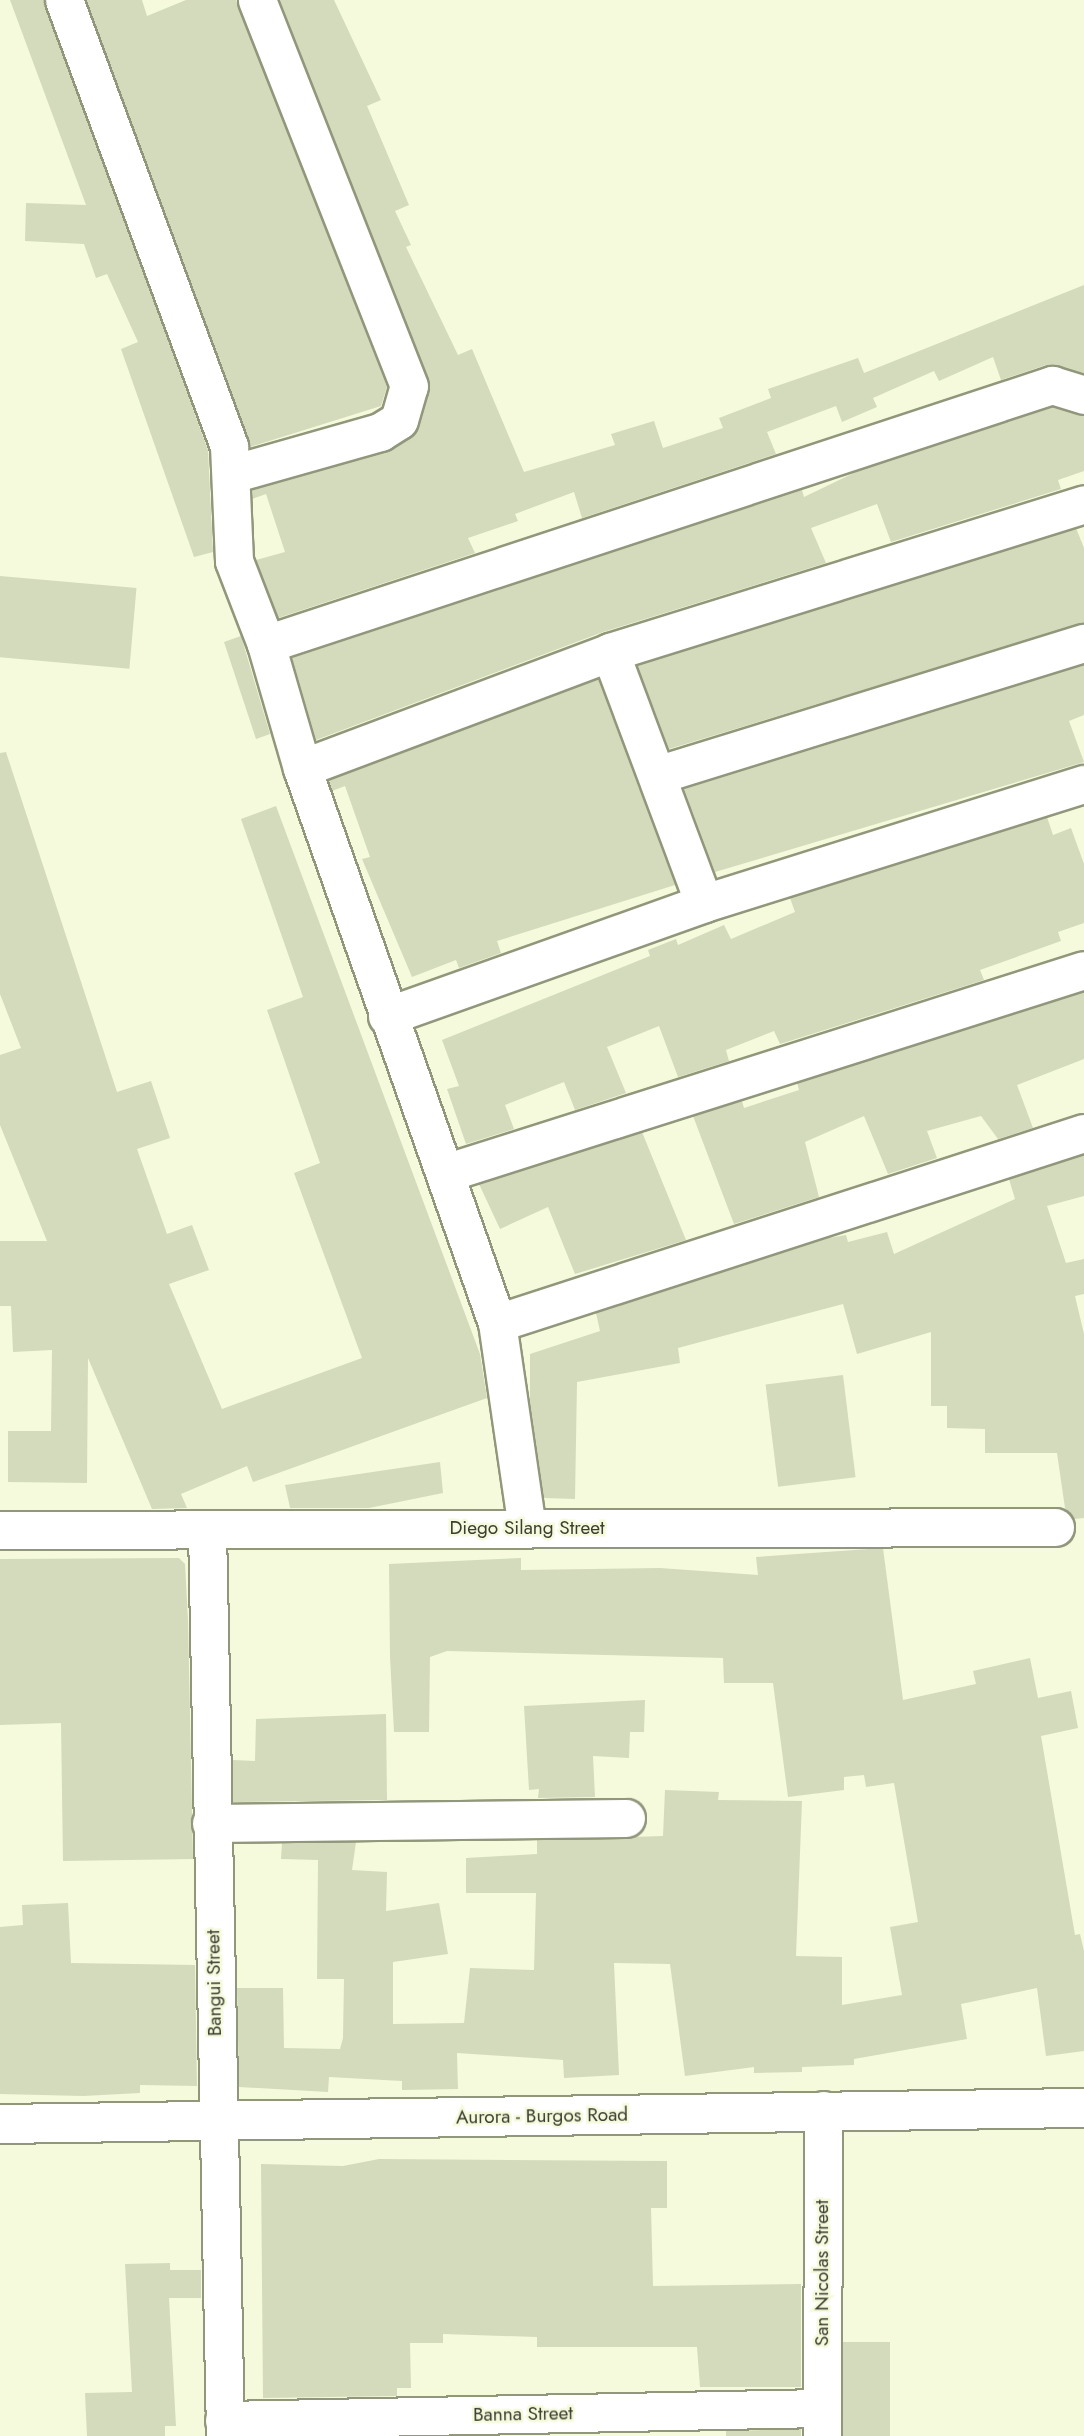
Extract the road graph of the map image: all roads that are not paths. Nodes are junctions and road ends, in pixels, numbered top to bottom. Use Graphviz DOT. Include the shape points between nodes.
graph roads {
  1 [pos="64,0"];
  2 [pos="257,0"];
  3 [pos="1084,395"];
  4 [pos="235,473"];
  5 [pos="1084,504"];
  6 [pos="1084,643"];
  7 [pos="266,644"];
  8 [pos="610,652"];
  9 [pos="302,768"];
  10 [pos="660,774"];
  11 [pos="1084,783"];
  12 [pos="704,903"];
  13 [pos="1084,970"];
  14 [pos="387,1016"];
  15 [pos="1084,1133"];
  16 [pos="445,1172"];
  17 [pos="497,1323"];
  18 [pos="1055,1527"];
  19 [pos="527,1528"];
  20 [pos="207,1529"];
  21 [pos="0,1530"];
  22 [pos="626,1818"];
  23 [pos="211,1823"];
  24 [pos="1084,2108"];
  25 [pos="822,2110"];
  26 [pos="217,2123"];
  27 [pos="0,2124"];
  28 [pos="822,2422"];
  29 [pos="224,2428"];
  1 -- 4 [label="street"];
  2 -- 4 [label="street" via="409,386 399,420 380,432"];
  3 -- 7 [label="street" via="1052,385"];
  4 -- 7 [label="street" via="233,561"];
  5 -- 8 [label="street"];
  6 -- 10 [label="street"];
  7 -- 9 [label="street"];
  8 -- 9 [label="street"];
  8 -- 10 [label="street"];
  9 -- 14 [label="street"];
  10 -- 12 [label="street"];
  11 -- 12 [label="street"];
  12 -- 14 [label="street"];
  13 -- 16 [label="street"];
  14 -- 16 [label="street"];
  15 -- 17 [label="street"];
  16 -- 17 [label="street"];
  17 -- 19 [label="street"];
  18 -- 19 [label="street, Diego Silang Street"];
  19 -- 20 [label="street, Diego Silang Street"];
  20 -- 21 [label="street, Diego Silang Street"];
  20 -- 23 [label="street, Bangui Street"];
  22 -- 23 [label="street"];
  23 -- 26 [label="street, Bangui Street"];
  24 -- 25 [label="main road, Aurora - Burgos Road"];
  25 -- 26 [label="main road, Aurora - Burgos Road"];
  25 -- 28 [label="street, San Nicolas Street"];
  26 -- 27 [label="main road, Aurora - Burgos Road"];
  26 -- 29 [label="street, Bangui Street"];
  28 -- 29 [label="street, Banna Street"];
}
